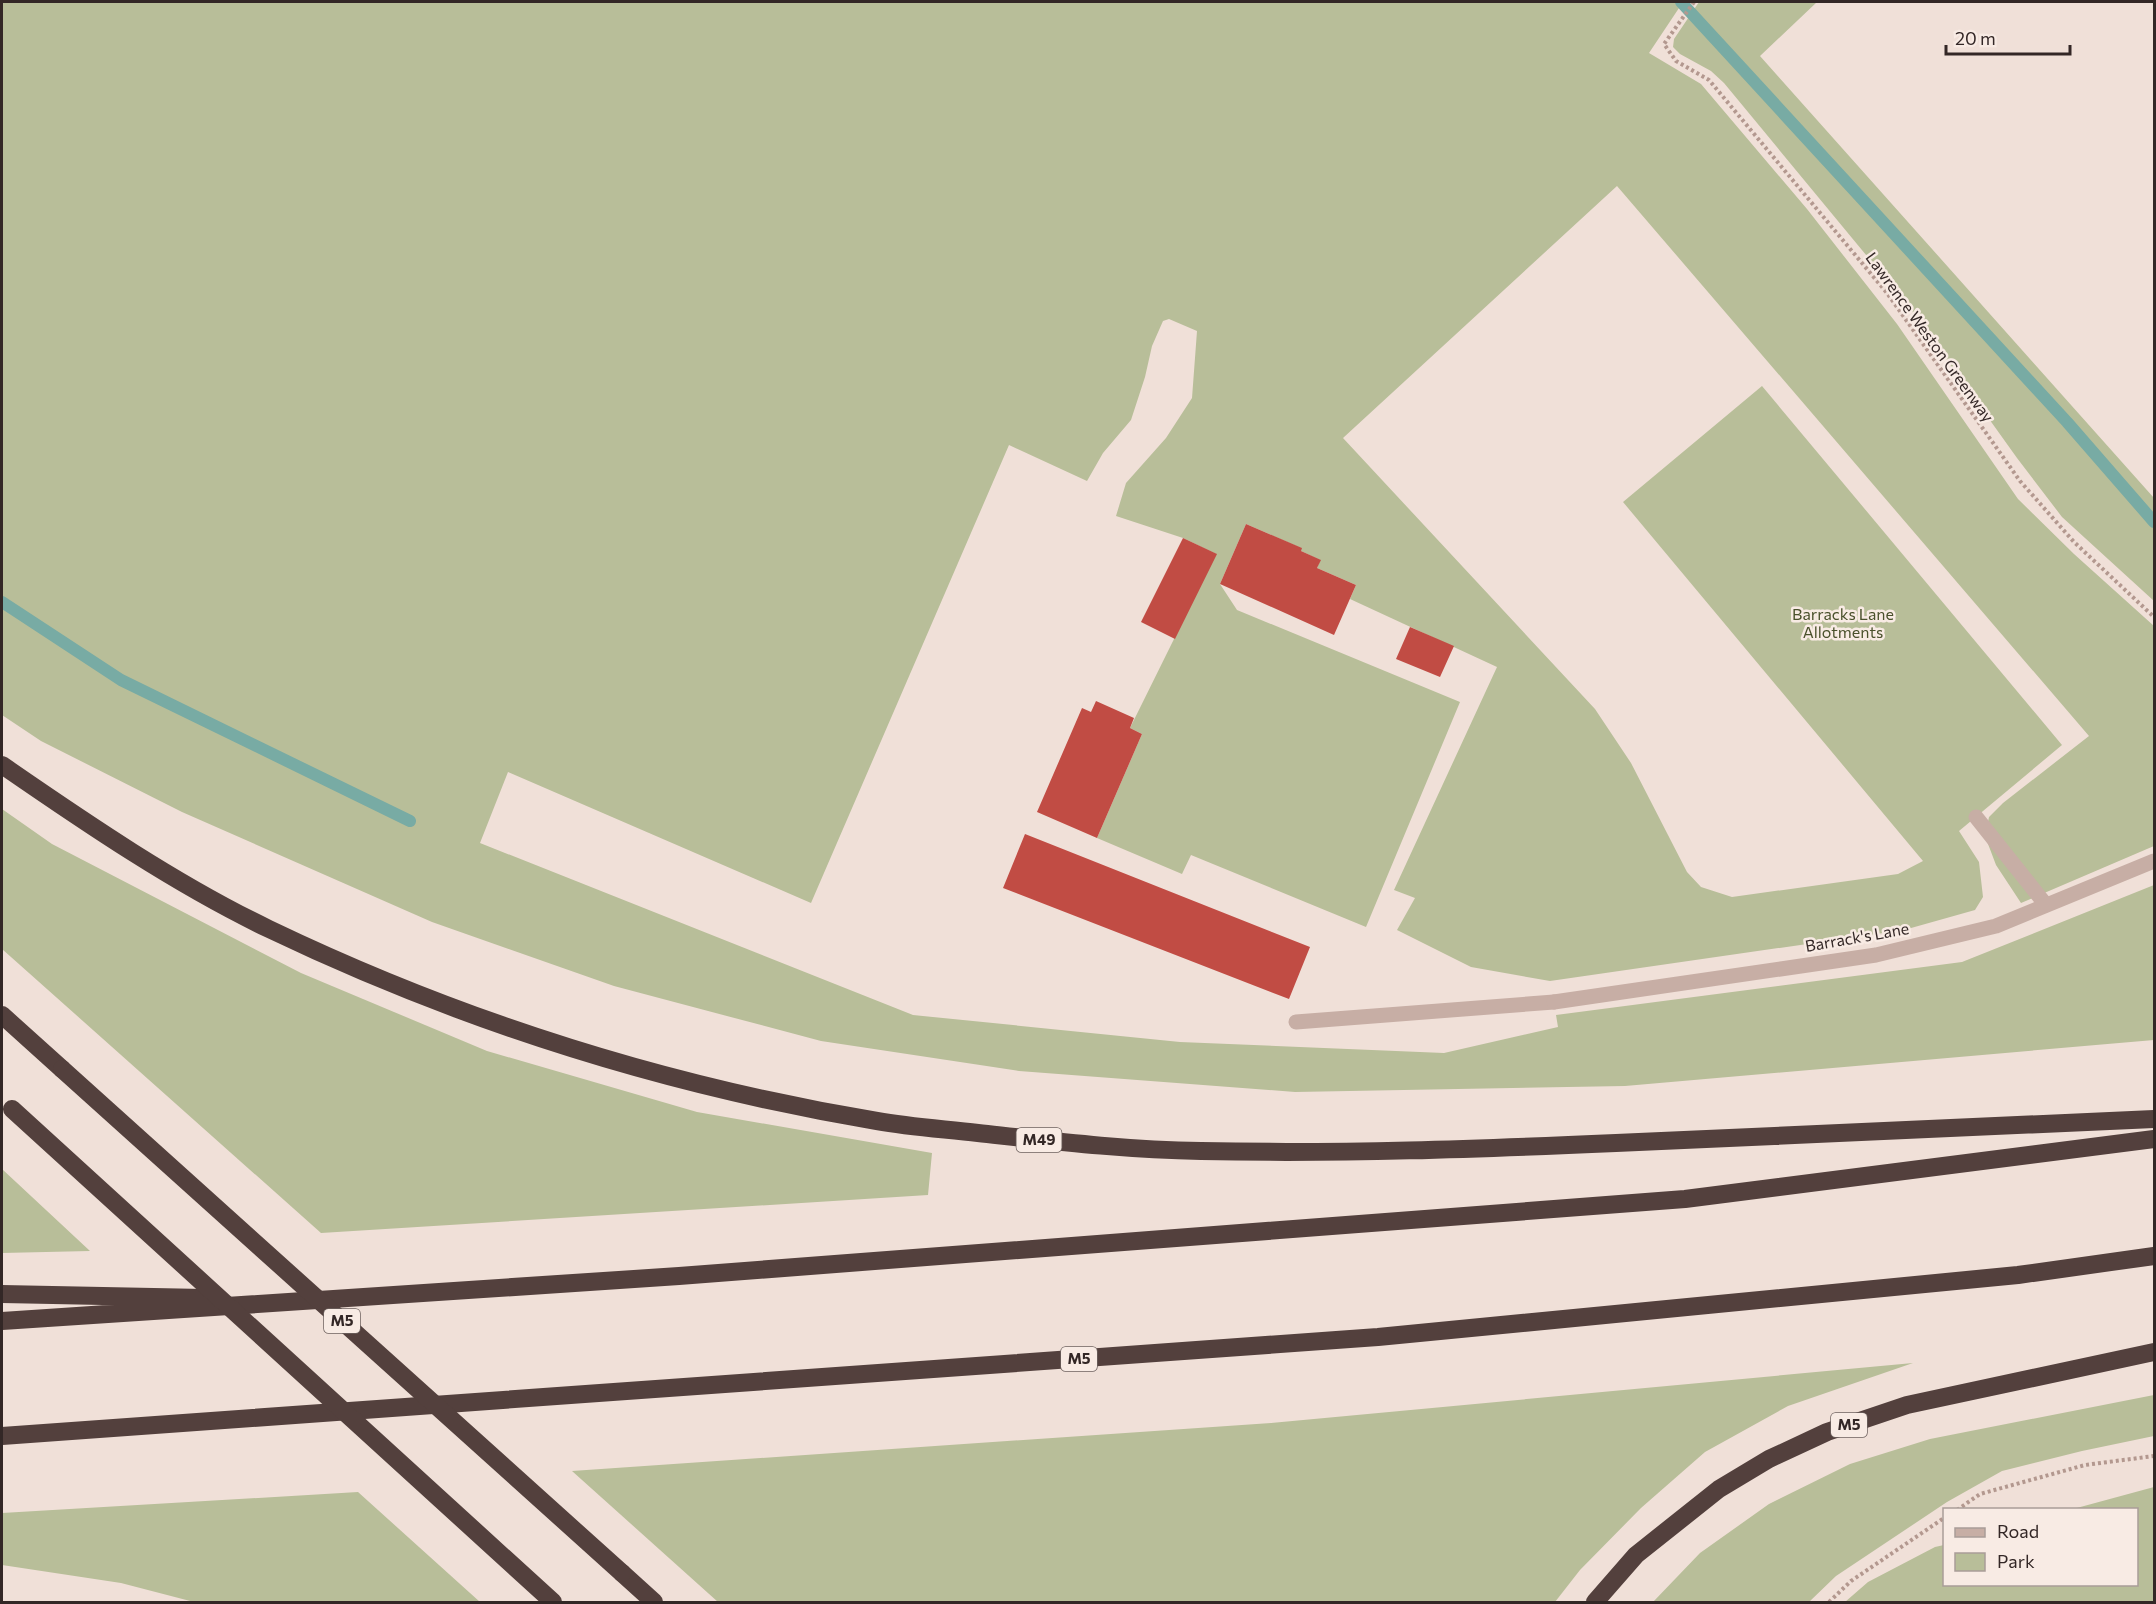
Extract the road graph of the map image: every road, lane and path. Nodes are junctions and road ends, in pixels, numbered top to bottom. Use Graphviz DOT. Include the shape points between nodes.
graph roads {
  1 [pos="1694,2"];
  2 [pos="2154,617"];
  3 [pos="2,765"];
  4 [pos="1976,817"];
  5 [pos="2154,861"];
  6 [pos="2046,905"];
  7 [pos="2,1015"];
  8 [pos="1296,1022"];
  9 [pos="7,1104"];
  10 [pos="2154,1119"];
  11 [pos="2154,1139"];
  12 [pos="2154,1256"];
  13 [pos="2,1294"];
  14 [pos="333,1300"];
  15 [pos="2,1321"];
  16 [pos="2154,1352"];
  17 [pos="2,1436"];
  18 [pos="2154,1456"];
  19 [pos="1959,1508"];
  20 [pos="1943,1519"];
  21 [pos="553,1602"];
  22 [pos="654,1602"];
  23 [pos="1595,1602"];
  24 [pos="1829,1602"];
  1 -- 2 [label="path, Lawrence Weston Greenway" via="1664,44 1676,61 1709,80 1887,293 2020,481 2074,542"];
  3 -- 10 [label="highway, M49" via="185,883 265,927 359,970 488,1021 630,1065 738,1093 880,1122 1057,1142 1198,1151 1441,1150"];
  4 -- 6 [label="street"];
  5 -- 6 [label="street, Barrack's Lane"];
  6 -- 8 [label="street, Barrack's Lane" via="1996,926 1876,955 1554,1002"];
  7 -- 22 [label="highway, M5, bridge"];
  9 -- 21 [label="highway, bridge"];
  11 -- 14 [label="highway, M5" via="1685,1199"];
  12 -- 17 [label="highway, M5" via="2018,1275 1378,1337"];
  13 -- 14 [label="highway, M5"];
  14 -- 15 [label="highway, M5"];
  16 -- 23 [label="highway, M5" via="1907,1405 1818,1436 1719,1489 1636,1556"];
  18 -- 19 [label="path" via="2085,1465 1980,1494"];
  20 -- 24 [label="path" via="1851,1581"];
}
